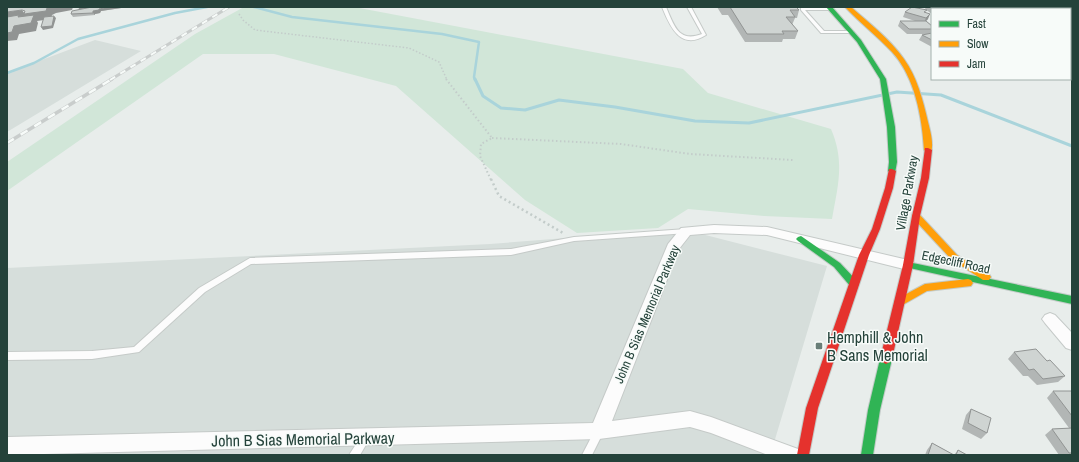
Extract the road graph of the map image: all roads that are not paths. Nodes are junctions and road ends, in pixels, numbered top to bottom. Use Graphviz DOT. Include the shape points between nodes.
graph roads {
  1 [pos="664,7"];
  2 [pos="689,7"];
  3 [pos="848,7"];
  4 [pos="830,8"];
  5 [pos="852,32"];
  6 [pos="916,216"];
  7 [pos="686,231"];
  8 [pos="801,239"];
  9 [pos="864,255"];
  10 [pos="908,265"];
  11 [pos="996,283"];
  12 [pos="854,284"];
  13 [pos="1072,300"];
  14 [pos="899,303"];
  15 [pos="1050,319"];
  16 [pos="1072,344"];
  17 [pos="7,356"];
  18 [pos="599,431"];
  19 [pos="365,438"];
  20 [pos="7,446"];
  21 [pos="354,455"];
  22 [pos="587,455"];
  23 [pos="791,455"];
  24 [pos="803,455"];
  25 [pos="867,455"];
  1 -- 2 [label="lane" via="676,33 682,37 700,37 704,32"];
  3 -- 6 [label="main road, Village Parkway" via="902,61 924,111 928,149 925,178"];
  4 -- 5 [label="main road, Village Parkway"];
  4 -- 5 [label="lane" via="802,9 823,32"];
  5 -- 9 [label="main road, Village Parkway" via="883,80 892,139 893,162 889,188 876,229"];
  6 -- 10 [label="main road, Village Parkway"];
  6 -- 11 [label="main road" via="954,257"];
  7 -- 8 [label="street, John B Sias Memorial Parkway" via="767,231"];
  7 -- 17 [label="lane" via="574,239 512,252 250,261 202,290 136,350 92,355"];
  7 -- 18 [label="street, John B Sias Memorial Parkway" via="673,247"];
  8 -- 9 [label="street, John B Sias Memorial Parkway"];
  8 -- 12 [label="main road" via="823,253"];
  9 -- 10 [label="street, John B Sias Memorial Parkway"];
  9 -- 12 [label="main road"];
  10 -- 11 [label="main road, Edgecliff Road"];
  10 -- 14 [label="main road, Edgecliff Road"];
  11 -- 13 [label="main road, Edgecliff Road"];
  11 -- 14 [label="main road" via="925,288"];
  12 -- 24 [label="main road" via="812,408"];
  14 -- 25 [label="main road, Edgecliff Road" via="874,410"];
  15 -- 16 [label="street"];
  18 -- 19 [label="street, John B Sias Memorial Parkway"];
  18 -- 22 [label="lane"];
  18 -- 23 [label="street, John B Sias Memorial Parkway" via="690,420 711,425"];
  19 -- 20 [label="street, John B Sias Memorial Parkway"];
  19 -- 21 [label="lane"];
}
